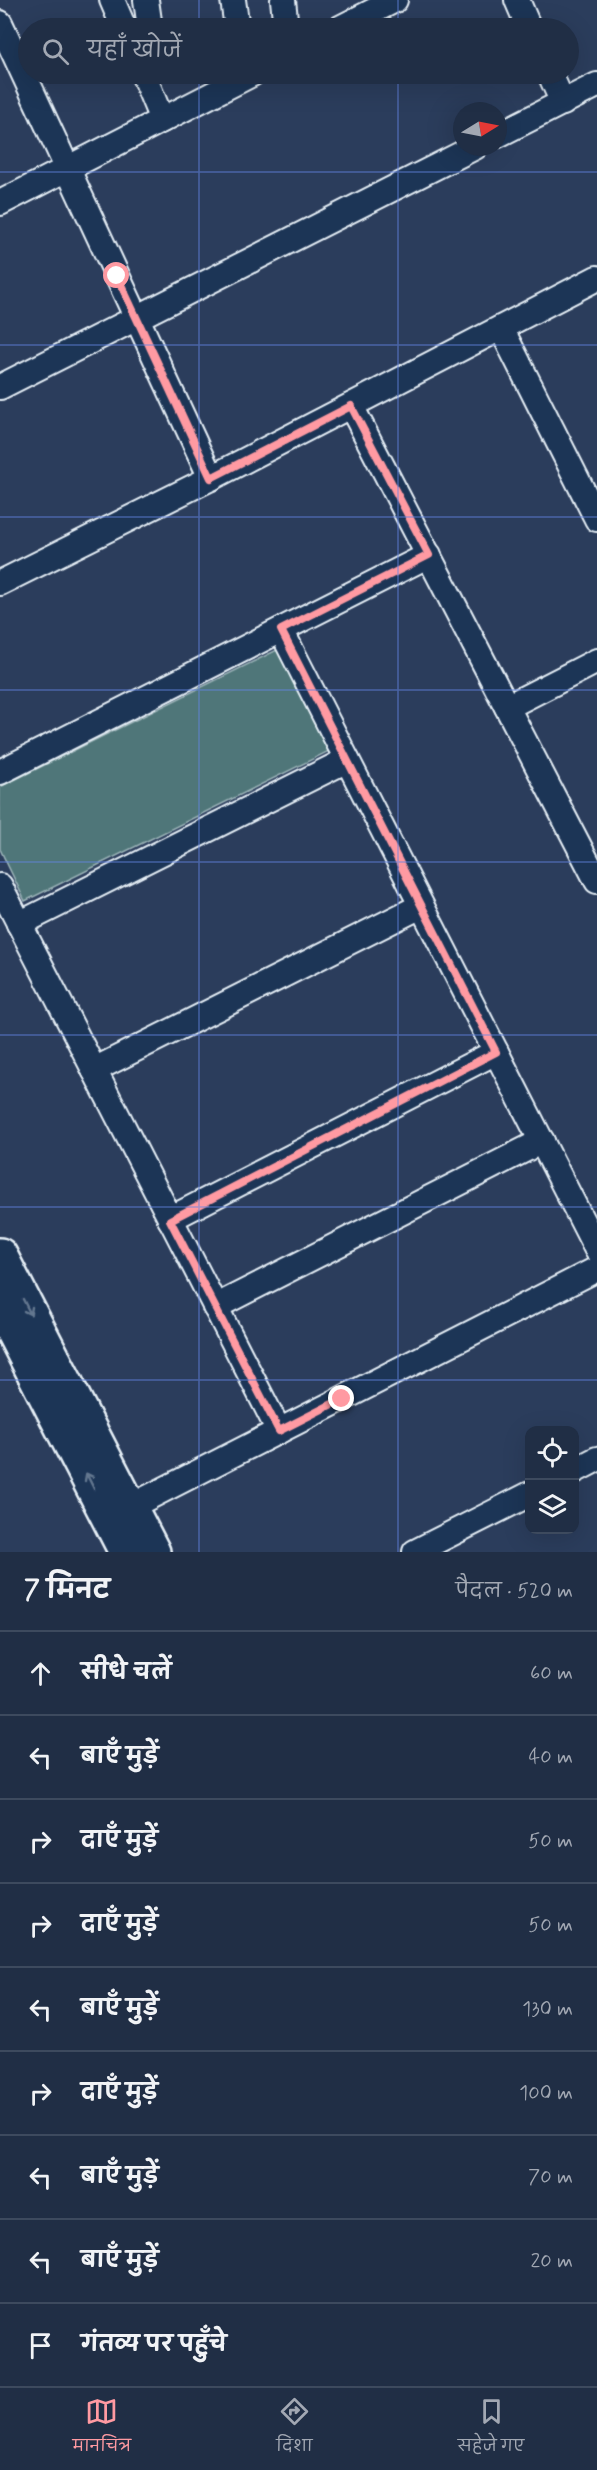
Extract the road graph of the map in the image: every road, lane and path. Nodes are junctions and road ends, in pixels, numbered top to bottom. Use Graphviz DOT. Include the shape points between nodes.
graph roads {
  1 [pos="112,0"];
  2 [pos="146,0"];
  3 [pos="233,0"];
  4 [pos="283,0"];
  5 [pos="395,0"];
  6 [pos="517,0"];
  7 [pos="370,6"];
  8 [pos="120,18"];
  9 [pos="149,18"];
  10 [pos="236,18"];
  11 [pos="285,18"];
  12 [pos="354,18"];
  13 [pos="525,18"];
  14 [pos="0,23"];
  15 [pos="18,62"];
  16 [pos="28,84"];
  17 [pos="146,84"];
  18 [pos="157,84"];
  19 [pos="229,84"];
  20 [pos="554,84"];
  21 [pos="597,85"];
  22 [pos="563,103"];
  23 [pos="162,120"];
  24 [pos="507,131"];
  25 [pos="457,156"];
  26 [pos="68,169"];
  27 [pos="0,202"];
  28 [pos="597,278"];
  29 [pos="137,318"];
  30 [pos="501,328"];
  31 [pos="0,387"];
  32 [pos="351,406"];
  33 [pos="211,478"];
  34 [pos="597,519"];
  35 [pos="429,555"];
  36 [pos="0,583"];
  37 [pos="281,630"];
  38 [pos="597,661"];
  39 [pos="507,707"];
  40 [pos="347,760"];
  41 [pos="0,772"];
  42 [pos="597,881"];
  43 [pos="0,886"];
  44 [pos="421,906"];
  45 [pos="19,924"];
  46 [pos="496,1052"];
  47 [pos="94,1070"];
  48 [pos="542,1141"];
  49 [pos="170,1220"];
  50 [pos="597,1250"];
  51 [pos="0,1255"];
  52 [pos="597,1269"];
  53 [pos="0,1306"];
  54 [pos="215,1307"];
  55 [pos="279,1431"];
  56 [pos="597,1460"];
  57 [pos="579,1469"];
  58 [pos="525,1497"];
  59 [pos="119,1513"];
  60 [pos="126,1552"];
  61 [pos="153,1552"];
  62 [pos="416,1552"];
  1 -- 8 [label="street"];
  2 -- 9 [label="street"];
  3 -- 10 [label="street"];
  4 -- 11 [label="street"];
  5 -- 7 [label="street"];
  6 -- 13 [label="street"];
  7 -- 12 [label="street"];
  14 -- 15 [label="street"];
  16 -- 26 [label="street"];
  17 -- 23 [label="street"];
  18 -- 23 [label="street"];
  19 -- 23 [label="street"];
  20 -- 22 [label="street"];
  21 -- 22 [label="street"];
  22 -- 24 [label="street"];
  23 -- 26 [label="street"];
  25 -- 29 [label="street"];
  26 -- 27 [label="street"];
  26 -- 29 [label="street"];
  28 -- 30 [label="street"];
  29 -- 31 [label="street"];
  29 -- 33 [label="street"];
  30 -- 32 [label="street"];
  30 -- 34 [label="street"];
  32 -- 33 [label="street"];
  32 -- 35 [label="street"];
  33 -- 36 [label="street"];
  35 -- 37 [label="street"];
  35 -- 39 [label="street"];
  37 -- 40 [label="street"];
  37 -- 41 [label="street"];
  38 -- 39 [label="street"];
  39 -- 42 [label="street"];
  40 -- 44 [label="street"];
  40 -- 45 [label="street"];
  43 -- 45 [label="street"];
  44 -- 46 [label="street"];
  44 -- 47 [label="street"];
  45 -- 47 [label="street"];
  46 -- 48 [label="street"];
  46 -- 49 [label="street"];
  47 -- 49 [label="street"];
  48 -- 50 [label="street"];
  48 -- 54 [label="street"];
  49 -- 54 [label="street"];
  51 -- 59 [label="street, one-way"];
  52 -- 55 [label="street"];
  59 -- 53 [label="street, one-way"];
  54 -- 55 [label="street"];
  55 -- 59 [label="street"];
  56 -- 57 [label="street"];
  58 -- 62 [label="street"];
  59 -- 60 [label="street"];
  59 -- 61 [label="street"];
}
